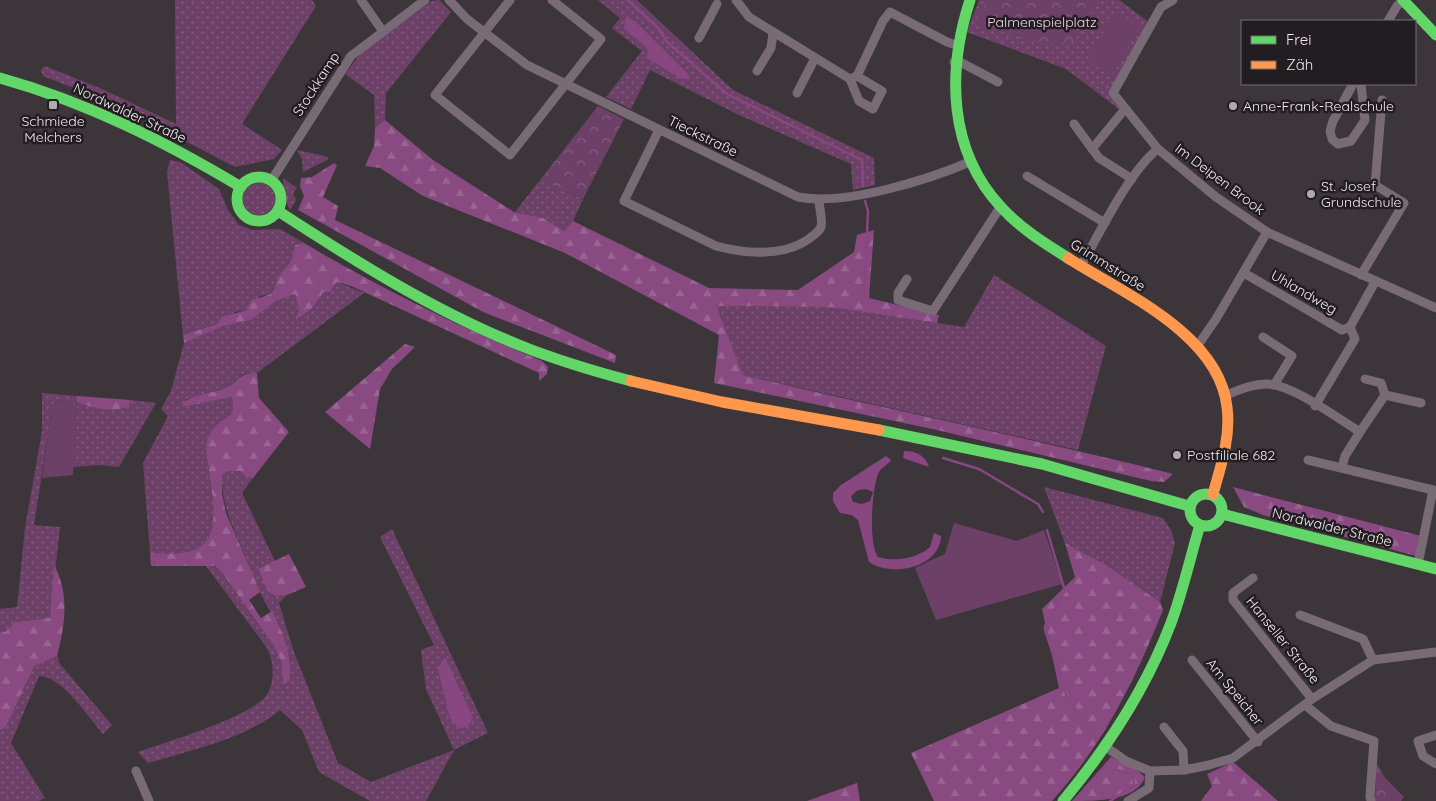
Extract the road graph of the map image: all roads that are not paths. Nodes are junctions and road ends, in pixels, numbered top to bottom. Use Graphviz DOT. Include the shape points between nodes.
graph roads {
  1 [pos="361,0"];
  2 [pos="425,0"];
  3 [pos="449,0"];
  4 [pos="510,0"];
  5 [pos="552,0"];
  6 [pos="736,0"];
  7 [pos="970,0"];
  8 [pos="1174,0"];
  9 [pos="1403,0"];
  10 [pos="716,1"];
  11 [pos="1389,20"];
  12 [pos="382,30"];
  13 [pos="484,32"];
  14 [pos="773,33"];
  15 [pos="1436,36"];
  16 [pos="699,38"];
  17 [pos="956,45"];
  18 [pos="815,58"];
  19 [pos="954,62"];
  20 [pos="757,71"];
  21 [pos="0,78"];
  22 [pos="998,82"];
  23 [pos="567,84"];
  24 [pos="1352,85"];
  25 [pos="1361,85"];
  26 [pos="797,93"];
  27 [pos="1382,100"];
  28 [pos="1125,108"];
  29 [pos="1074,124"];
  30 [pos="660,130"];
  31 [pos="1158,148"];
  32 [pos="1092,149"];
  33 [pos="972,161"];
  34 [pos="1027,176"];
  35 [pos="1132,179"];
  36 [pos="271,181"];
  37 [pos="241,188"];
  38 [pos="819,200"];
  39 [pos="1001,206"];
  40 [pos="278,211"];
  41 [pos="1105,223"];
  42 [pos="1267,232"];
  43 [pos="1080,266"];
  44 [pos="1244,273"];
  45 [pos="1361,275"];
  46 [pos="907,280"];
  47 [pos="1375,282"];
  48 [pos="1436,308"];
  49 [pos="1350,327"];
  50 [pos="1263,337"];
  51 [pos="1198,345"];
  52 [pos="1365,379"];
  53 [pos="1274,385"];
  54 [pos="1226,395"];
  55 [pos="1386,395"];
  56 [pos="1421,403"];
  57 [pos="1316,406"];
  58 [pos="1360,432"];
  59 [pos="1308,460"];
  60 [pos="1342,468"];
  61 [pos="1212,494"];
  62 [pos="1189,506"];
  63 [pos="1222,514"];
  64 [pos="1200,525"];
  65 [pos="1418,564"];
  66 [pos="1436,569"];
  67 [pos="1253,578"];
  68 [pos="1300,615"];
  69 [pos="1436,652"];
  70 [pos="1192,660"];
  71 [pos="1373,660"];
  72 [pos="1309,702"];
  73 [pos="1164,727"];
  74 [pos="1436,735"];
  75 [pos="1258,742"];
  76 [pos="1106,747"];
  77 [pos="1436,764"];
  78 [pos="1184,770"];
  79 [pos="136,771"];
  80 [pos="1150,771"];
  81 [pos="149,801"];
  82 [pos="1063,801"];
  83 [pos="1128,801"];
  84 [pos="1371,801"];
  1 -- 12 [label="street"];
  2 -- 12 [label="street, Stockkamp"];
  3 -- 13 [label="street, Tieckstraße"];
  4 -- 13 [label="street"];
  5 -- 23 [label="street" via="601,39"];
  6 -- 14 [label="street" via="749,17"];
  7 -- 17 [label="main road, Grimmstraße"];
  8 -- 28 [label="street, Im Deipen Brook" via="1161,7 1113,93"];
  9 -- 11 [label="street"];
  9 -- 15 [label="main road"];
  10 -- 16 [label="street"];
  12 -- 36 [label="street, Stockkamp" via="347,60"];
  13 -- 23 [label="street, Tieckstraße" via="519,60"];
  13 -- 23 [label="street" via="435,95 510,155"];
  14 -- 18 [label="street"];
  14 -- 20 [label="street" via="771,48"];
  17 -- 18 [label="street" via="890,12 854,77"];
  17 -- 19 [label="main road, Grimmstraße"];
  18 -- 26 [label="street"];
  19 -- 22 [label="street"];
  19 -- 33 [label="main road, Grimmstraße" via="958,122"];
  21 -- 37 [label="main road, Nordwalder Straße" via="107,116 200,162"];
  23 -- 30 [label="street, Tieckstraße"];
  24 -- 25 [label="street" via="1331,126 1332,139 1338,144 1351,142 1365,120"];
  27 -- 45 [label="street" via="1375,185 1404,203"];
  28 -- 31 [label="street, Im Deipen Brook"];
  28 -- 32 [label="street"];
  29 -- 32 [label="street"];
  30 -- 38 [label="street, Tieckstraße" via="785,192"];
  30 -- 38 [label="street" via="624,201 716,246 731,250 770,251 794,248 818,232 821,226"];
  31 -- 35 [label="street, Im Deipen Brook"];
  31 -- 42 [label="street, Im Deipen Brook" via="1216,197"];
  32 -- 35 [label="street" via="1099,158"];
  33 -- 38 [label="street, Tieckstraße" via="882,190"];
  33 -- 39 [label="main road, Grimmstraße"];
  34 -- 41 [label="street"];
  35 -- 41 [label="street, Im Deipen Brook"];
  36 -- 37 [label="main road" via="258,178 246,182"];
  36 -- 40 [label="main road" via="279,191"];
  37 -- 40 [label="main road" via="237,200 248,218 261,221"];
  39 -- 43 [label="main road, Grimmstraße" via="1033,234"];
  39 -- 46 [label="street" via="933,311 898,300 898,293"];
  40 -- 62 [label="main road" via="429,304 558,359 700,397 1026,460"];
  41 -- 43 [label="street, Im Deipen Brook"];
  42 -- 44 [label="street"];
  42 -- 45 [label="street, Im Deipen Brook"];
  43 -- 51 [label="main road, Grimmstraße" via="1150,309"];
  44 -- 49 [label="street, Uhlandweg" via="1342,330"];
  44 -- 51 [label="street"];
  45 -- 47 [label="street, Im Deipen Brook"];
  47 -- 48 [label="street, Im Deipen Brook"];
  47 -- 49 [label="street"];
  49 -- 57 [label="street" via="1356,339"];
  50 -- 53 [label="street" via="1292,356"];
  51 -- 54 [label="main road, Grimmstraße"];
  52 -- 55 [label="street" via="1381,383"];
  53 -- 54 [label="street" via="1255,386"];
  53 -- 57 [label="street" via="1292,391"];
  54 -- 61 [label="main road, Grimmstraße" via="1228,435"];
  55 -- 56 [label="street"];
  55 -- 58 [label="street"];
  57 -- 58 [label="street"];
  58 -- 60 [label="street" via="1345,456"];
  59 -- 60 [label="street"];
  60 -- 65 [label="street" via="1433,490"];
  61 -- 62 [label="main road" via="1196,496"];
  61 -- 63 [label="main road" via="1221,503"];
  62 -- 64 [label="main road" via="1192,519"];
  63 -- 64 [label="main road" via="1214,524"];
  63 -- 65 [label="main road, Nordwalder Straße"];
  64 -- 76 [label="main road" via="1171,624 1148,676"];
  65 -- 66 [label="main road, Nordwalder Straße"];
  67 -- 72 [label="street, Hanseller Straße" via="1233,593 1233,600"];
  68 -- 71 [label="street" via="1363,639"];
  69 -- 71 [label="street, Hanseller Straße"];
  70 -- 75 [label="street, Am Speicher"];
  71 -- 72 [label="street, Hanseller Straße"];
  72 -- 75 [label="street, Hanseller Straße"];
  72 -- 84 [label="street" via="1330,726 1374,741"];
  73 -- 78 [label="street" via="1183,751"];
  74 -- 77 [label="street" via="1418,741 1423,756"];
  75 -- 78 [label="street, Hanseller Straße" via="1233,758"];
  76 -- 80 [label="street, Hanseller Straße"];
  76 -- 82 [label="main road"];
  78 -- 80 [label="street, Hanseller Straße"];
  79 -- 81 [label="street"];
  80 -- 83 [label="street" via="1149,788"];
}
